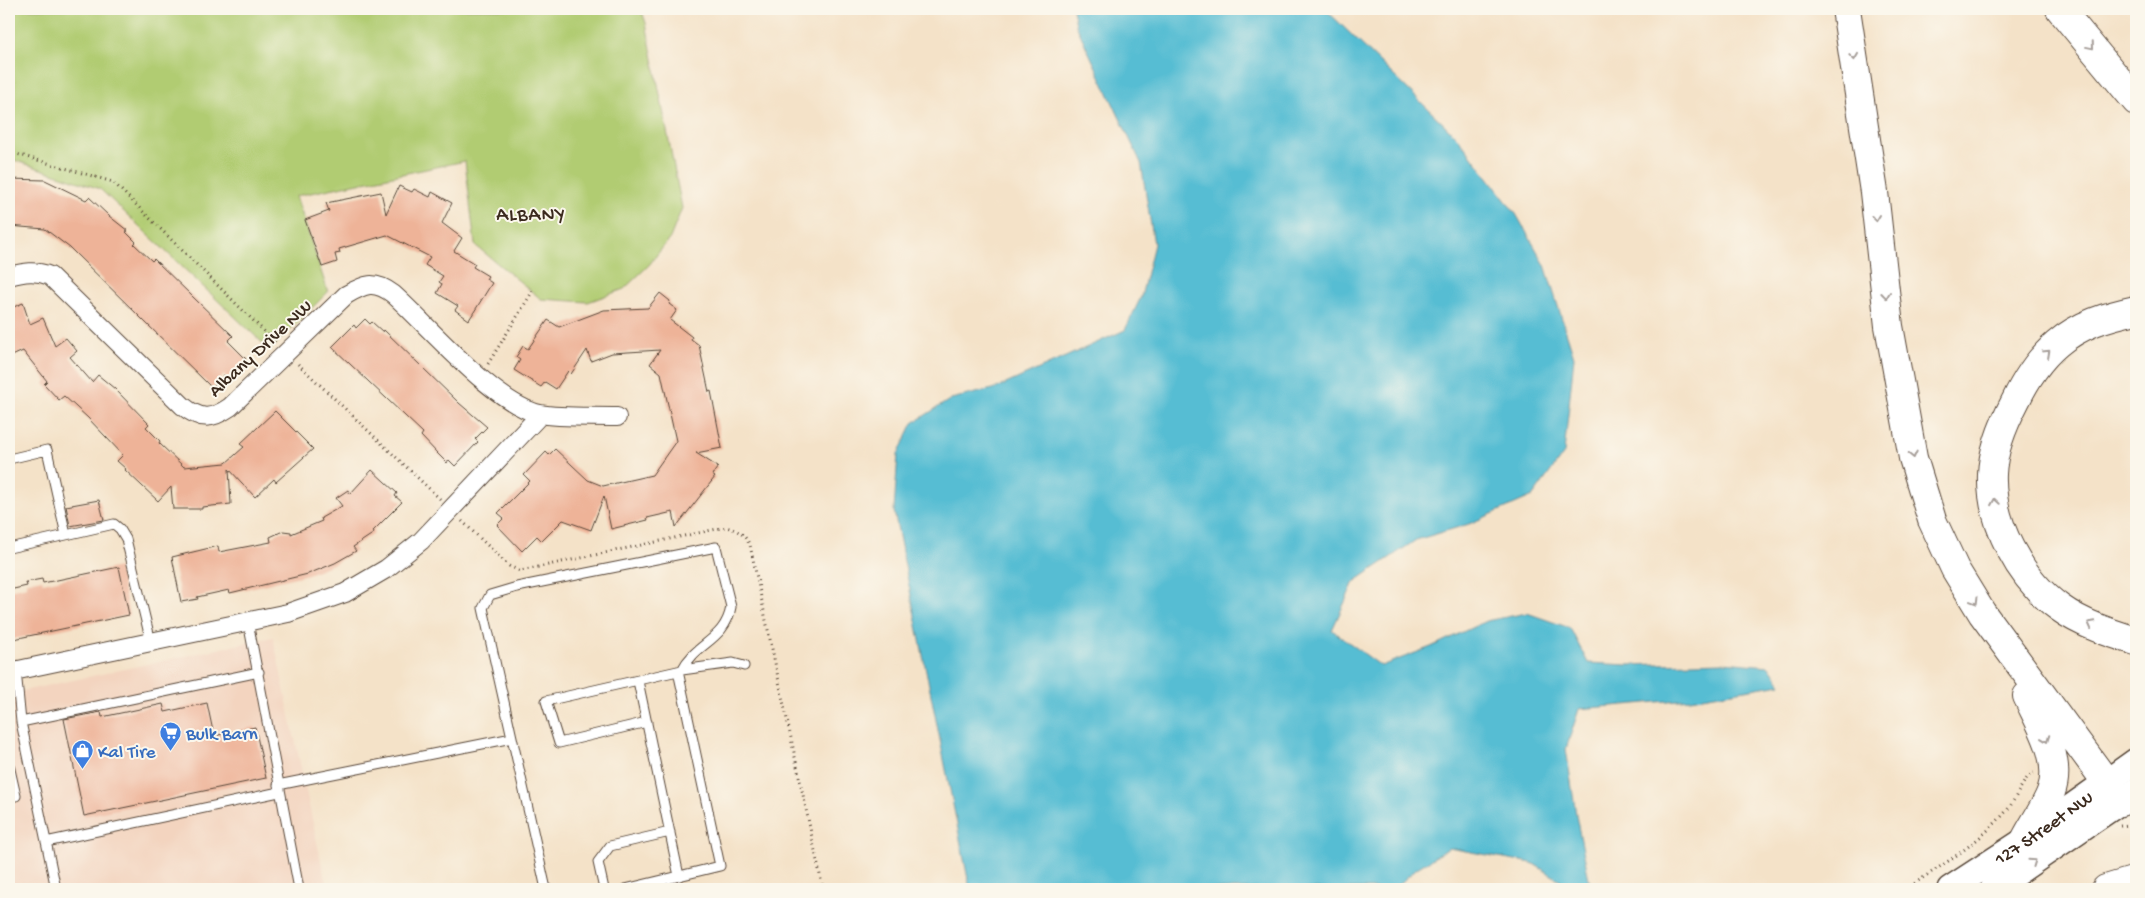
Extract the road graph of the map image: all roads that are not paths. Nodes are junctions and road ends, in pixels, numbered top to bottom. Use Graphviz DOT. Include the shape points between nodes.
graph roads {
  1 [pos="1846,9"];
  2 [pos="2060,9"];
  3 [pos="2136,101"];
  4 [pos="9,276"];
  5 [pos="2136,310"];
  6 [pos="540,414"];
  7 [pos="617,418"];
  8 [pos="9,459"];
  9 [pos="66,535"];
  10 [pos="9,548"];
  11 [pos="248,622"];
  12 [pos="1996,632"];
  13 [pos="2136,640"];
  14 [pos="151,642"];
  15 [pos="744,666"];
  16 [pos="680,670"];
  17 [pos="12,671"];
  18 [pos="259,672"];
  19 [pos="638,681"];
  20 [pos="21,722"];
  21 [pos="647,722"];
  22 [pos="512,738"];
  23 [pos="2136,761"];
  24 [pos="9,765"];
  25 [pos="278,789"];
  26 [pos="2121,792"];
  27 [pos="16,796"];
  28 [pos="670,832"];
  29 [pos="2025,840"];
  30 [pos="46,842"];
  31 [pos="679,876"];
  32 [pos="2136,880"];
  33 [pos="56,889"];
  34 [pos="299,889"];
  35 [pos="546,889"];
  36 [pos="604,889"];
  37 [pos="625,889"];
  38 [pos="1950,889"];
  39 [pos="1992,889"];
  40 [pos="2106,889"];
  1 -- 12 [label="highway, one-way" via="1874,192 1889,326 1913,458 1932,520 1955,569"];
  2 -- 3 [label="highway, one-way"];
  4 -- 6 [label="street, Albany Drive NW" via="33,272 50,276 183,406 200,417 212,417 230,406 346,295 372,284 393,294 480,377 516,404"];
  13 -- 5 [label="highway, one-way" via="2102,630 2060,608 2026,575 2004,539 1995,504 1992,473 1998,441 2008,415 2037,362 2079,328"];
  6 -- 7 [label="street, Albany Drive NW"];
  6 -- 11 [label="street" via="422,541 386,569 363,584 327,600"];
  8 -- 9 [label="lane" via="46,450"];
  9 -- 10 [label="lane"];
  9 -- 14 [label="lane" via="114,524 120,529 126,539"];
  11 -- 14 [label="street"];
  11 -- 18 [label="lane"];
  12 -- 26 [label="highway"];
  12 -- 29 [label="highway, one-way" via="2048,741 2054,768 2051,791"];
  14 -- 17 [label="street"];
  15 -- 16 [label="lane" via="733,663"];
  16 -- 19 [label="lane"];
  16 -- 22 [label="lane" via="694,652 722,631 730,616 731,607 716,547 490,595 483,608"];
  16 -- 31 [label="lane" via="720,866"];
  17 -- 20 [label="lane"];
  18 -- 20 [label="lane"];
  18 -- 25 [label="lane"];
  19 -- 21 [label="lane"];
  19 -- 21 [label="lane" via="546,701 559,743"];
  20 -- 30 [label="lane"];
  21 -- 28 [label="lane"];
  22 -- 25 [label="lane"];
  22 -- 35 [label="lane"];
  23 -- 26 [label="main road, 127 Street NW"];
  24 -- 27 [label="lane"];
  25 -- 30 [label="lane"];
  25 -- 34 [label="lane"];
  26 -- 29 [label="main road, 127 Street NW"];
  39 -- 26 [label="main road, 127 Street NW, one-way"];
  28 -- 31 [label="lane"];
  28 -- 36 [label="lane" via="610,846 598,862"];
  29 -- 38 [label="main road, 127 Street NW"];
  30 -- 33 [label="lane"];
  31 -- 37 [label="lane"];
  32 -- 40 [label="highway"];
}
